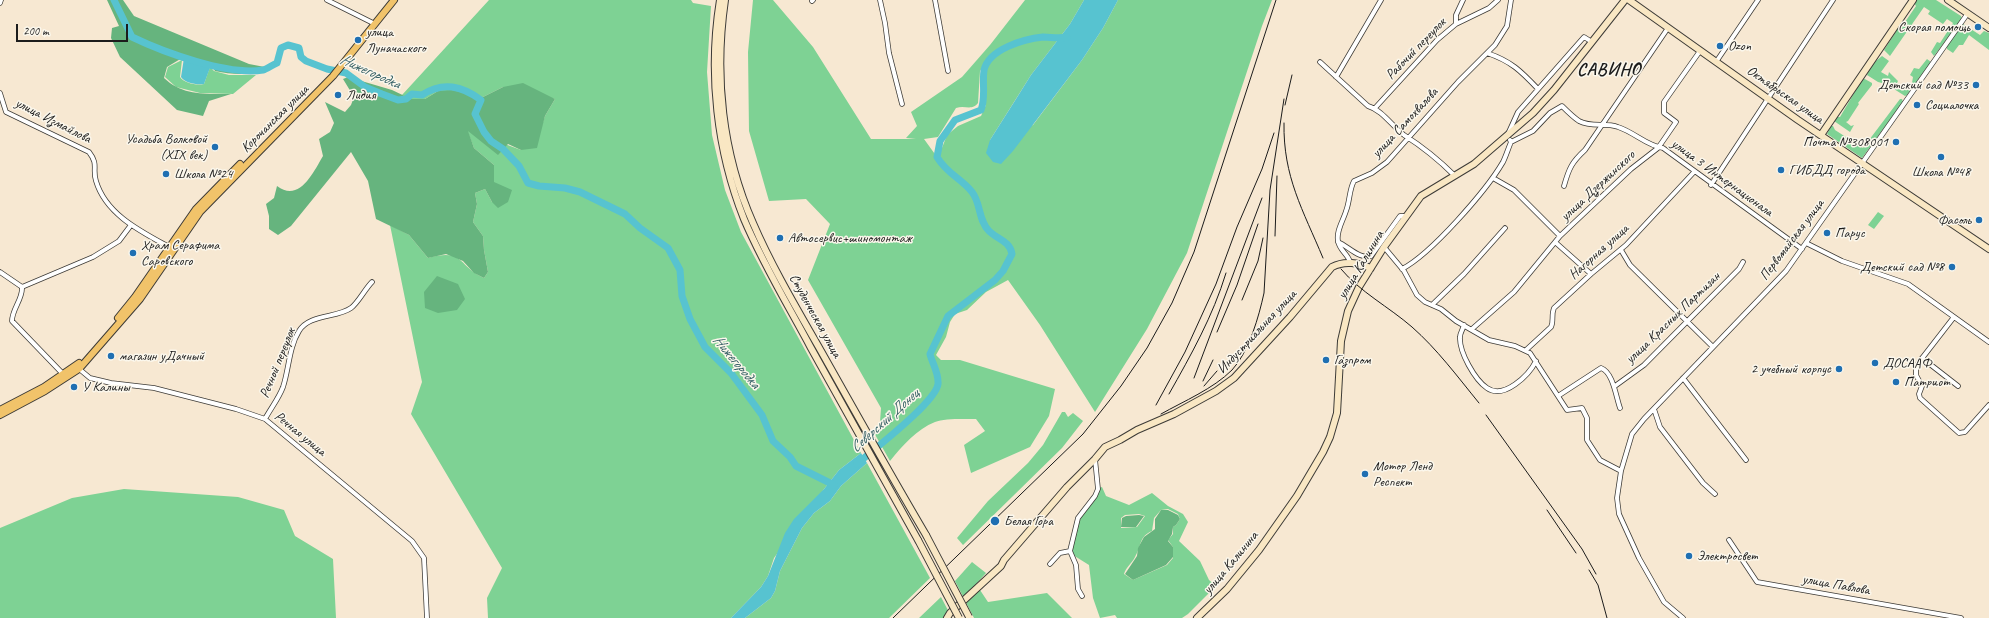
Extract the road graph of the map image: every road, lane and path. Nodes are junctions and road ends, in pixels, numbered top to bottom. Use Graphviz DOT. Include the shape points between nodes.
graph roads {
  1 [pos="327,0"];
  2 [pos="390,0"];
  3 [pos="394,0"];
  4 [pos="720,0"];
  5 [pos="725,0"];
  6 [pos="880,0"];
  7 [pos="935,0"];
  8 [pos="1381,0"];
  9 [pos="1463,0"];
  10 [pos="1498,0"];
  11 [pos="1511,0"];
  12 [pos="1625,0"];
  13 [pos="1629,0"];
  14 [pos="1758,0"];
  15 [pos="1833,0"];
  16 [pos="1913,0"];
  17 [pos="1948,0"];
  18 [pos="1968,13"];
  19 [pos="374,23"];
  20 [pos="1456,24"];
  21 [pos="1668,28"];
  22 [pos="1989,28"];
  23 [pos="1592,42"];
  24 [pos="1700,51"];
  25 [pos="1487,53"];
  26 [pos="1320,62"];
  27 [pos="1716,62"];
  28 [pos="948,71"];
  29 [pos="1336,77"];
  30 [pos="1538,89"];
  31 [pos="0,93"];
  32 [pos="1768,99"];
  33 [pos="902,104"];
  34 [pos="1375,108"];
  35 [pos="6,112"];
  36 [pos="0,113"];
  37 [pos="1600,125"];
  38 [pos="1821,135"];
  39 [pos="1410,138"];
  40 [pos="1509,139"];
  41 [pos="1658,148"];
  42 [pos="1861,163"];
  43 [pos="1694,172"];
  44 [pos="1455,176"];
  45 [pos="1492,178"];
  46 [pos="1711,184"];
  47 [pos="1564,186"];
  48 [pos="1406,216"];
  49 [pos="131,225"];
  50 [pos="1505,228"];
  51 [pos="1560,236"];
  52 [pos="1338,242"];
  53 [pos="1556,242"];
  54 [pos="1806,243"];
  55 [pos="1384,247"];
  56 [pos="172,249"];
  57 [pos="1802,249"];
  58 [pos="1989,249"];
  59 [pos="1621,250"];
  60 [pos="1350,262"];
  61 [pos="1743,262"];
  62 [pos="1371,268"];
  63 [pos="1402,269"];
  64 [pos="0,272"];
  65 [pos="1591,274"];
  66 [pos="372,282"];
  67 [pos="22,287"];
  68 [pos="1433,304"];
  69 [pos="1954,317"];
  70 [pos="1688,322"];
  71 [pos="1464,325"];
  72 [pos="1472,329"];
  73 [pos="1989,342"];
  74 [pos="1713,348"];
  75 [pos="1526,350"];
  76 [pos="1922,358"];
  77 [pos="1536,361"];
  78 [pos="77,368"];
  79 [pos="65,376"];
  80 [pos="1683,378"];
  81 [pos="1615,386"];
  82 [pos="1958,386"];
  83 [pos="1558,396"];
  84 [pos="1989,405"];
  85 [pos="1620,408"];
  86 [pos="1654,409"];
  87 [pos="0,410"];
  88 [pos="0,415"];
  89 [pos="265,419"];
  90 [pos="1096,459"];
  91 [pos="1746,460"];
  92 [pos="1621,471"];
  93 [pos="1716,494"];
  94 [pos="1729,540"];
  95 [pos="1070,551"];
  96 [pos="1050,564"];
  97 [pos="1082,596"];
  98 [pos="427,618"];
  99 [pos="947,618"];
  100 [pos="959,618"];
  101 [pos="970,618"];
  102 [pos="1197,618"];
  103 [pos="1683,618"];
  104 [pos="1961,618"];
  1 -- 19 [label="street"];
  2 -- 19 [label="main road, Корочанская улица"];
  3 -- 19 [label="main road, Корочанская улица"];
  4 -- 100 [label="main road, Студенческая улица, bridge" via="714,76 725,158 744,219"];
  5 -- 101 [label="main road, Студенческая улица, bridge" via="720,60 722,95 730,158 752,222"];
  6 -- 33 [label="street" via="886,23 889,53"];
  7 -- 28 [label="street"];
  8 -- 29 [label="street"];
  9 -- 20 [label="street, Рабочий переулок" via="1456,15"];
  10 -- 20 [label="street" via="1489,8"];
  11 -- 25 [label="street, улица Самохвалова" via="1507,26"];
  12 -- 23 [label="main road, улица Калинина"];
  13 -- 21 [label="main road, Октябрьская улица"];
  14 -- 27 [label="street"];
  15 -- 32 [label="street"];
  16 -- 38 [label="main road"];
  17 -- 18 [label="main road"];
  18 -- 22 [label="main road"];
  18 -- 42 [label="street, Первомайская улица"];
  19 -- 56 [label="main road, Корочанская улица" via="332,75 200,204"];
  20 -- 34 [label="street, Рабочий переулок" via="1437,40"];
  21 -- 24 [label="main road, Октябрьская улица"];
  21 -- 37 [label="street"];
  23 -- 30 [label="street" via="1584,37"];
  23 -- 40 [label="main road, улица Калинина"];
  24 -- 27 [label="main road, Октябрьская улица"];
  24 -- 41 [label="street, улица Дзержинского" via="1664,102 1664,113 1676,122"];
  25 -- 30 [label="street" via="1505,60 1518,69"];
  25 -- 39 [label="street, улица Самохвалова" via="1458,82"];
  26 -- 29 [label="street"];
  27 -- 32 [label="main road, Октябрьская улица"];
  29 -- 34 [label="street" via="1368,106"];
  30 -- 40 [label="street" via="1518,112 1510,126"];
  31 -- 35 [label="street, улица Измайлова"];
  32 -- 38 [label="main road, Октябрьская улица"];
  32 -- 46 [label="street"];
  34 -- 39 [label="street"];
  35 -- 36 [label="street"];
  35 -- 49 [label="street, улица Измайлова" via="89,152 95,159 95,181 104,198 115,213"];
  37 -- 40 [label="street, улица 3 Интернационала" via="1591,126 1578,120 1562,106 1550,113 1533,131"];
  37 -- 41 [label="street, улица 3 Интернационала" via="1608,124 1624,129"];
  37 -- 47 [label="street" via="1585,150 1570,167"];
  38 -- 42 [label="main road, Октябрьская улица"];
  39 -- 44 [label="street"];
  39 -- 52 [label="street, улица Самохвалова" via="1387,162 1372,173 1354,181 1347,210 1337,233"];
  40 -- 44 [label="main road, улица Калинина"];
  40 -- 45 [label="street" via="1503,161"];
  41 -- 43 [label="street, улица 3 Интернационала" via="1663,148"];
  41 -- 51 [label="street, улица Дзержинского" via="1631,169"];
  42 -- 54 [label="street, Первомайская улица"];
  42 -- 58 [label="main road, Октябрьская улица"];
  43 -- 46 [label="street, улица 3 Интернационала"];
  43 -- 59 [label="street, Нагорная улица"];
  44 -- 48 [label="main road, улица Калинина" via="1421,196"];
  45 -- 51 [label="street" via="1514,190"];
  45 -- 63 [label="street" via="1445,233"];
  46 -- 57 [label="street, улица 3 Интернационала"];
  48 -- 52 [label="street" via="1400,216 1371,256 1360,255"];
  48 -- 55 [label="main road, улица Калинина"];
  49 -- 56 [label="street, улица Измайлова"];
  49 -- 67 [label="street" via="119,241 93,257"];
  50 -- 68 [label="street"];
  51 -- 53 [label="street, улица Дзержинского"];
  52 -- 60 [label="street"];
  53 -- 65 [label="street"];
  53 -- 72 [label="street, улица Дзержинского" via="1514,292"];
  54 -- 57 [label="street, Первомайская улица"];
  54 -- 69 [label="street" via="1842,261 1908,284"];
  55 -- 62 [label="main road, улица Калинина"];
  55 -- 63 [label="street"];
  56 -- 78 [label="main road, Корочанская улица"];
  57 -- 74 [label="street, Первомайская улица" via="1786,271"];
  59 -- 65 [label="street, Нагорная улица"];
  59 -- 70 [label="street" via="1630,265"];
  60 -- 62 [label="main road"];
  60 -- 90 [label="main road, Индустриальная улица" via="1332,267 1244,368 1228,382 1174,414 1105,447"];
  61 -- 70 [label="street, улица Красных Партизан"];
  62 -- 102 [label="main road, улица Калинина" via="1354,297 1343,326 1337,413 1325,447 1297,496 1259,550 1227,589"];
  63 -- 68 [label="street" via="1417,295 1425,302"];
  64 -- 67 [label="street"];
  65 -- 75 [label="street, Нагорная улица" via="1554,308 1551,327"];
  66 -- 89 [label="street, Речной переулок" via="350,309 314,320 300,330 291,352 283,388"];
  67 -- 79 [label="street" via="23,292 12,312 12,321"];
  68 -- 71 [label="street"];
  69 -- 73 [label="street"];
  69 -- 76 [label="street"];
  70 -- 74 [label="street"];
  70 -- 81 [label="street, улица Красных Партизан" via="1644,365"];
  71 -- 72 [label="street"];
  71 -- 77 [label="street" via="1460,337 1465,361 1487,389 1498,391 1516,385 1533,368"];
  72 -- 75 [label="street" via="1490,340"];
  74 -- 80 [label="street, Первомайская улица"];
  75 -- 77 [label="street"];
  76 -- 82 [label="street"];
  76 -- 84 [label="street" via="1915,371 1922,383 1920,398 1959,433 1965,432"];
  77 -- 83 [label="street"];
  78 -- 79 [label="main road, Корочанская улица"];
  78 -- 89 [label="street, Речная улица" via="90,378 154,388"];
  79 -- 87 [label="main road, Корочанская улица"];
  79 -- 88 [label="main road, Корочанская улица"];
  80 -- 86 [label="street, Первомайская улица"];
  80 -- 91 [label="street"];
  81 -- 83 [label="street" via="1605,369 1601,368"];
  81 -- 85 [label="street" via="1614,392"];
  83 -- 92 [label="street" via="1567,410 1582,408 1587,418 1587,440 1600,460"];
  86 -- 92 [label="street, Первомайская улица" via="1632,434"];
  86 -- 93 [label="street" via="1660,427 1703,482"];
  89 -- 98 [label="street, Речная улица" via="412,540 424,558"];
  90 -- 95 [label="street" via="1098,489 1078,518"];
  90 -- 99 [label="main road, Индустриальная улица" via="1067,487 1001,566"];
  92 -- 103 [label="street, Первомайская улица" via="1617,498 1619,514 1639,558 1664,602"];
  94 -- 104 [label="street, улица Павлова" via="1756,582"];
  95 -- 96 [label="street" via="1060,553"];
  95 -- 97 [label="street" via="1076,565 1078,589"];
}
